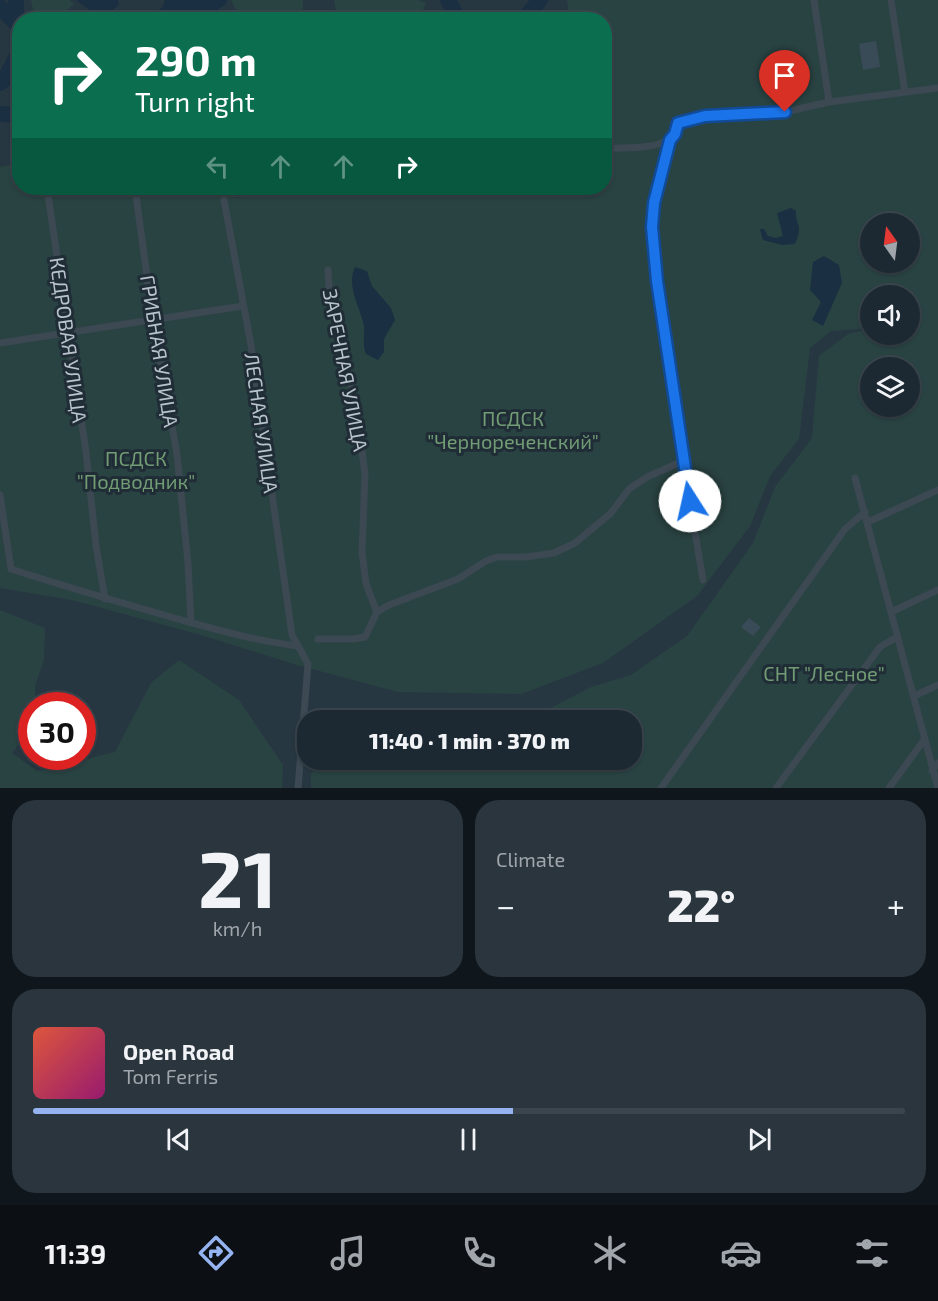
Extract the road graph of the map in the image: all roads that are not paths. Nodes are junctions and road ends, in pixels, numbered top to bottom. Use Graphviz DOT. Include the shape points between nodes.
graph roads {
  1 [pos="814,0"];
  2 [pos="891,0"];
  3 [pos="938,88"];
  4 [pos="905,92"];
  5 [pos="829,102"];
  6 [pos="670,140"];
  7 [pos="612,149"];
  8 [pos="48,195"];
  9 [pos="136,195"];
  10 [pos="224,200"];
  11 [pos="328,270"];
  12 [pos="243,306"];
  13 [pos="153,320"];
  14 [pos="68,332"];
  15 [pos="0,343"];
  16 [pos="683,461"];
  17 [pos="855,478"];
  18 [pos="938,490"];
  19 [pos="0,495"];
  20 [pos="865,512"];
  21 [pos="868,522"];
  22 [pos="703,580"];
  23 [pos="938,590"];
  24 [pos="105,599"];
  25 [pos="377,612"];
  26 [pos="891,612"];
  27 [pos="191,622"];
  28 [pos="897,637"];
  29 [pos="318,639"];
  30 [pos="298,646"];
  31 [pos="938,685"];
  32 [pos="914,696"];
  33 [pos="924,740"];
  34 [pos="938,763"];
  35 [pos="932,771"];
  36 [pos="298,788"];
  37 [pos="661,788"];
  38 [pos="776,788"];
  39 [pos="890,788"];
  40 [pos="938,788"];
  1 -- 5 [label="street"];
  2 -- 4 [label="street"];
  3 -- 4 [label="street"];
  4 -- 5 [label="street"];
  5 -- 6 [label="street" via="785,112 705,116 678,123"];
  6 -- 7 [label="street"];
  6 -- 16 [label="street" via="652,227"];
  8 -- 14 [label="street, КЕДРОВАЯ УЛИЦА"];
  9 -- 13 [label="street, ГРИБНАЯ УЛИЦА"];
  10 -- 12 [label="street, ЛЕСНАЯ УЛИЦА"];
  11 -- 25 [label="street, ЗАРЕЧНАЯ УЛИЦА" via="363,452 362,552 366,584"];
  12 -- 13 [label="street"];
  12 -- 30 [label="street, ЛЕСНАЯ УЛИЦА" via="292,635"];
  13 -- 14 [label="street"];
  13 -- 27 [label="street, ГРИБНАЯ УЛИЦА" via="177,454"];
  14 -- 15 [label="street"];
  14 -- 24 [label="street, КЕДРОВАЯ УЛИЦА"];
  16 -- 22 [label="street"];
  16 -- 25 [label="street" via="629,489 611,513 575,543 554,553 497,556 458,579"];
  17 -- 20 [label="street"];
  18 -- 21 [label="street"];
  19 -- 24 [label="street" via="11,569"];
  20 -- 21 [label="street"];
  20 -- 37 [label="street" via="845,529"];
  21 -- 26 [label="street"];
  23 -- 26 [label="street"];
  24 -- 27 [label="street"];
  25 -- 29 [label="street" via="365,637"];
  26 -- 28 [label="street"];
  27 -- 30 [label="street"];
  28 -- 32 [label="street"];
  28 -- 38 [label="street" via="880,647"];
  30 -- 36 [label="street, ЛЕСНАЯ УЛИЦА" via="308,664"];
  31 -- 32 [label="street"];
  32 -- 33 [label="street"];
  33 -- 35 [label="street"];
  33 -- 39 [label="street"];
  34 -- 35 [label="street"];
  35 -- 40 [label="street"];
}
